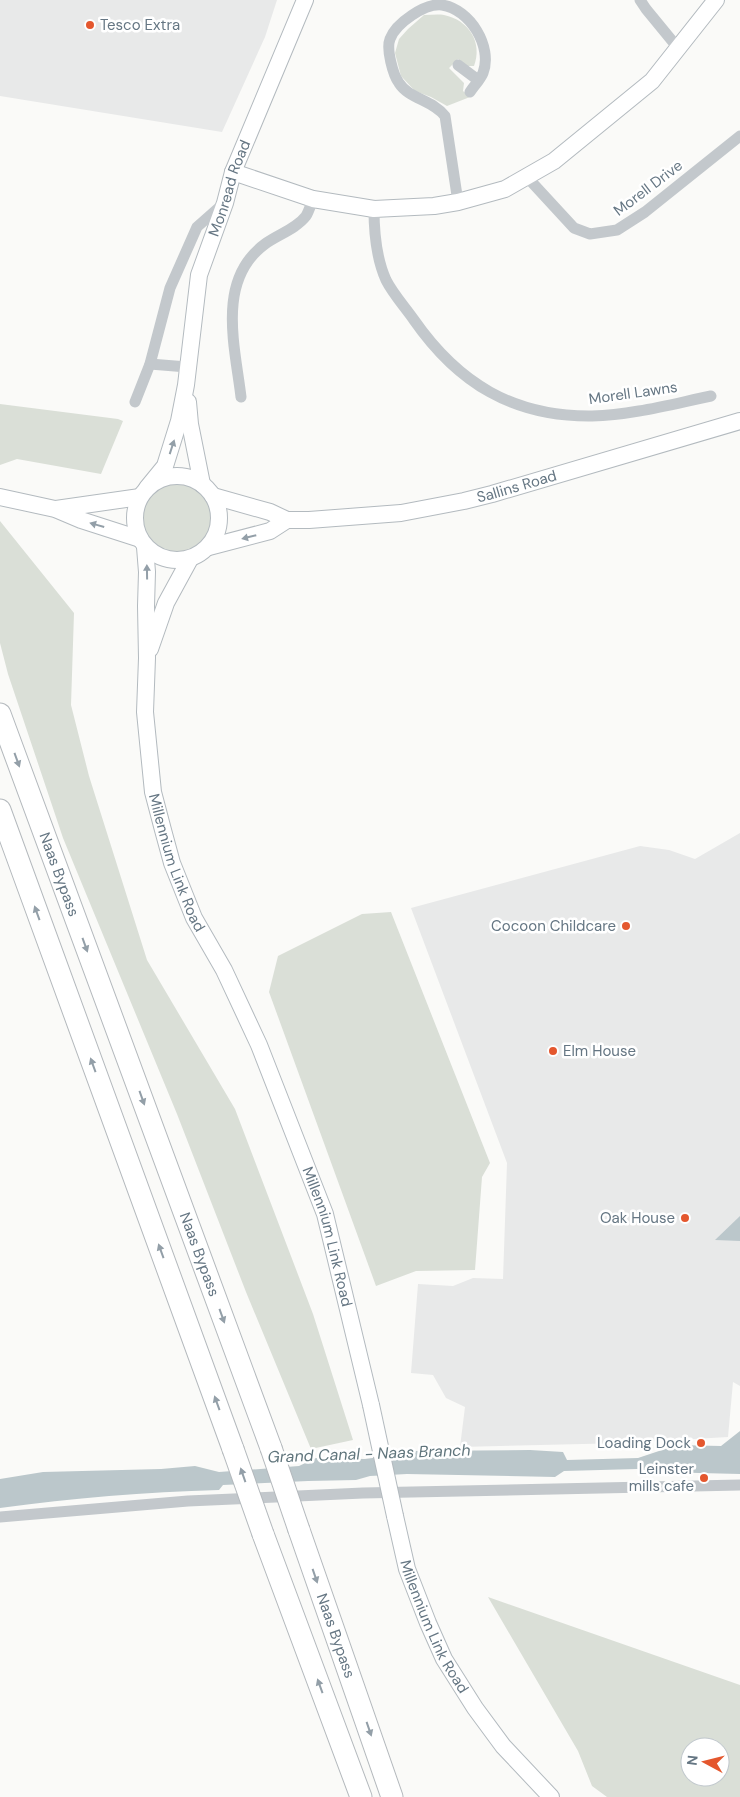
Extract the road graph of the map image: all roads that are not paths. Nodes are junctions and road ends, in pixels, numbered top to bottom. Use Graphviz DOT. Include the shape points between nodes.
graph roads {
  1 [pos="305,0"];
  2 [pos="640,0"];
  3 [pos="716,0"];
  4 [pos="678,48"];
  5 [pos="458,66"];
  6 [pos="478,80"];
  7 [pos="470,92"];
  8 [pos="740,136"];
  9 [pos="233,172"];
  10 [pos="527,177"];
  11 [pos="313,199"];
  12 [pos="458,202"];
  13 [pos="224,203"];
  14 [pos="374,209"];
  15 [pos="150,364"];
  16 [pos="187,367"];
  17 [pos="186,385"];
  18 [pos="711,396"];
  19 [pos="241,397"];
  20 [pos="135,402"];
  21 [pos="740,421"];
  22 [pos="202,484"];
  23 [pos="144,493"];
  24 [pos="214,496"];
  25 [pos="0,497"];
  26 [pos="55,509"];
  27 [pos="288,520"];
  28 [pos="143,543"];
  29 [pos="209,547"];
  30 [pos="190,559"];
  31 [pos="147,658"];
  32 [pos="0,714"];
  33 [pos="0,810"];
  34 [pos="740,1485"];
  35 [pos="0,1517"];
  36 [pos="361,1797"];
  37 [pos="392,1797"];
  38 [pos="551,1797"];
  1 -- 9 [label="main road, Monread Road"];
  2 -- 4 [label="street"];
  3 -- 4 [label="main road"];
  4 -- 10 [label="main road" via="652,81 554,162"];
  5 -- 6 [label="street"];
  6 -- 7 [label="street"];
  6 -- 12 [label="street" via="485,54 480,33 456,10 442,5 418,11 397,28 389,41 389,57 398,82 404,90 445,116"];
  8 -- 10 [label="street, Morell Drive" via="645,212 617,230 590,234 574,228"];
  9 -- 11 [label="main road"];
  9 -- 13 [label="main road, Monread Road"];
  10 -- 12 [label="main road" via="505,189"];
  11 -- 14 [label="main road"];
  11 -- 19 [label="street" via="307,215 250,256 239,274 232,323"];
  12 -- 14 [label="main road"];
  13 -- 15 [label="street" via="197,227 170,288"];
  13 -- 16 [label="main road, Monread Road" via="199,275"];
  14 -- 18 [label="street, Morell Lawns" via="375,240 386,280 422,330 460,373 503,399 554,415 593,416 632,412"];
  15 -- 16 [label="street"];
  15 -- 20 [label="street"];
  16 -- 17 [label="main road, Monread Road"];
  17 -- 22 [label="main road, Monread Road"];
  23 -- 17 [label="main road, Monread Road, one-way" via="165,466"];
  21 -- 27 [label="main road, Sallins Road" via="464,501 401,512"];
  22 -- 23 [label="main road" via="192,478 168,477 157,481"];
  22 -- 24 [label="main road"];
  23 -- 26 [label="main road"];
  23 -- 28 [label="main road" via="135,511 135,525"];
  24 -- 27 [label="main road, Sallins Road"];
  24 -- 29 [label="main road" via="219,522"];
  25 -- 26 [label="main road"];
  28 -- 26 [label="main road, one-way"];
  27 -- 29 [label="main road, Sallins Road, one-way" via="270,531"];
  28 -- 30 [label="main road" via="166,559"];
  31 -- 28 [label="main road, Millennium Link Road, one-way" via="147,572"];
  29 -- 30 [label="main road"];
  30 -- 31 [label="main road, Millennium Link Road" via="166,603"];
  31 -- 38 [label="main road, Millennium Link Road, bridge" via="144,712 153,792 172,863 194,918 224,970 259,1045 325,1214 407,1568 444,1659 503,1746"];
  32 -- 37 [label="highway, Naas Bypass, one-way, bridge" via="271,1448"];
  36 -- 33 [label="highway, one-way, bridge"];
  34 -- 35 [label="street" via="188,1501"];
}
